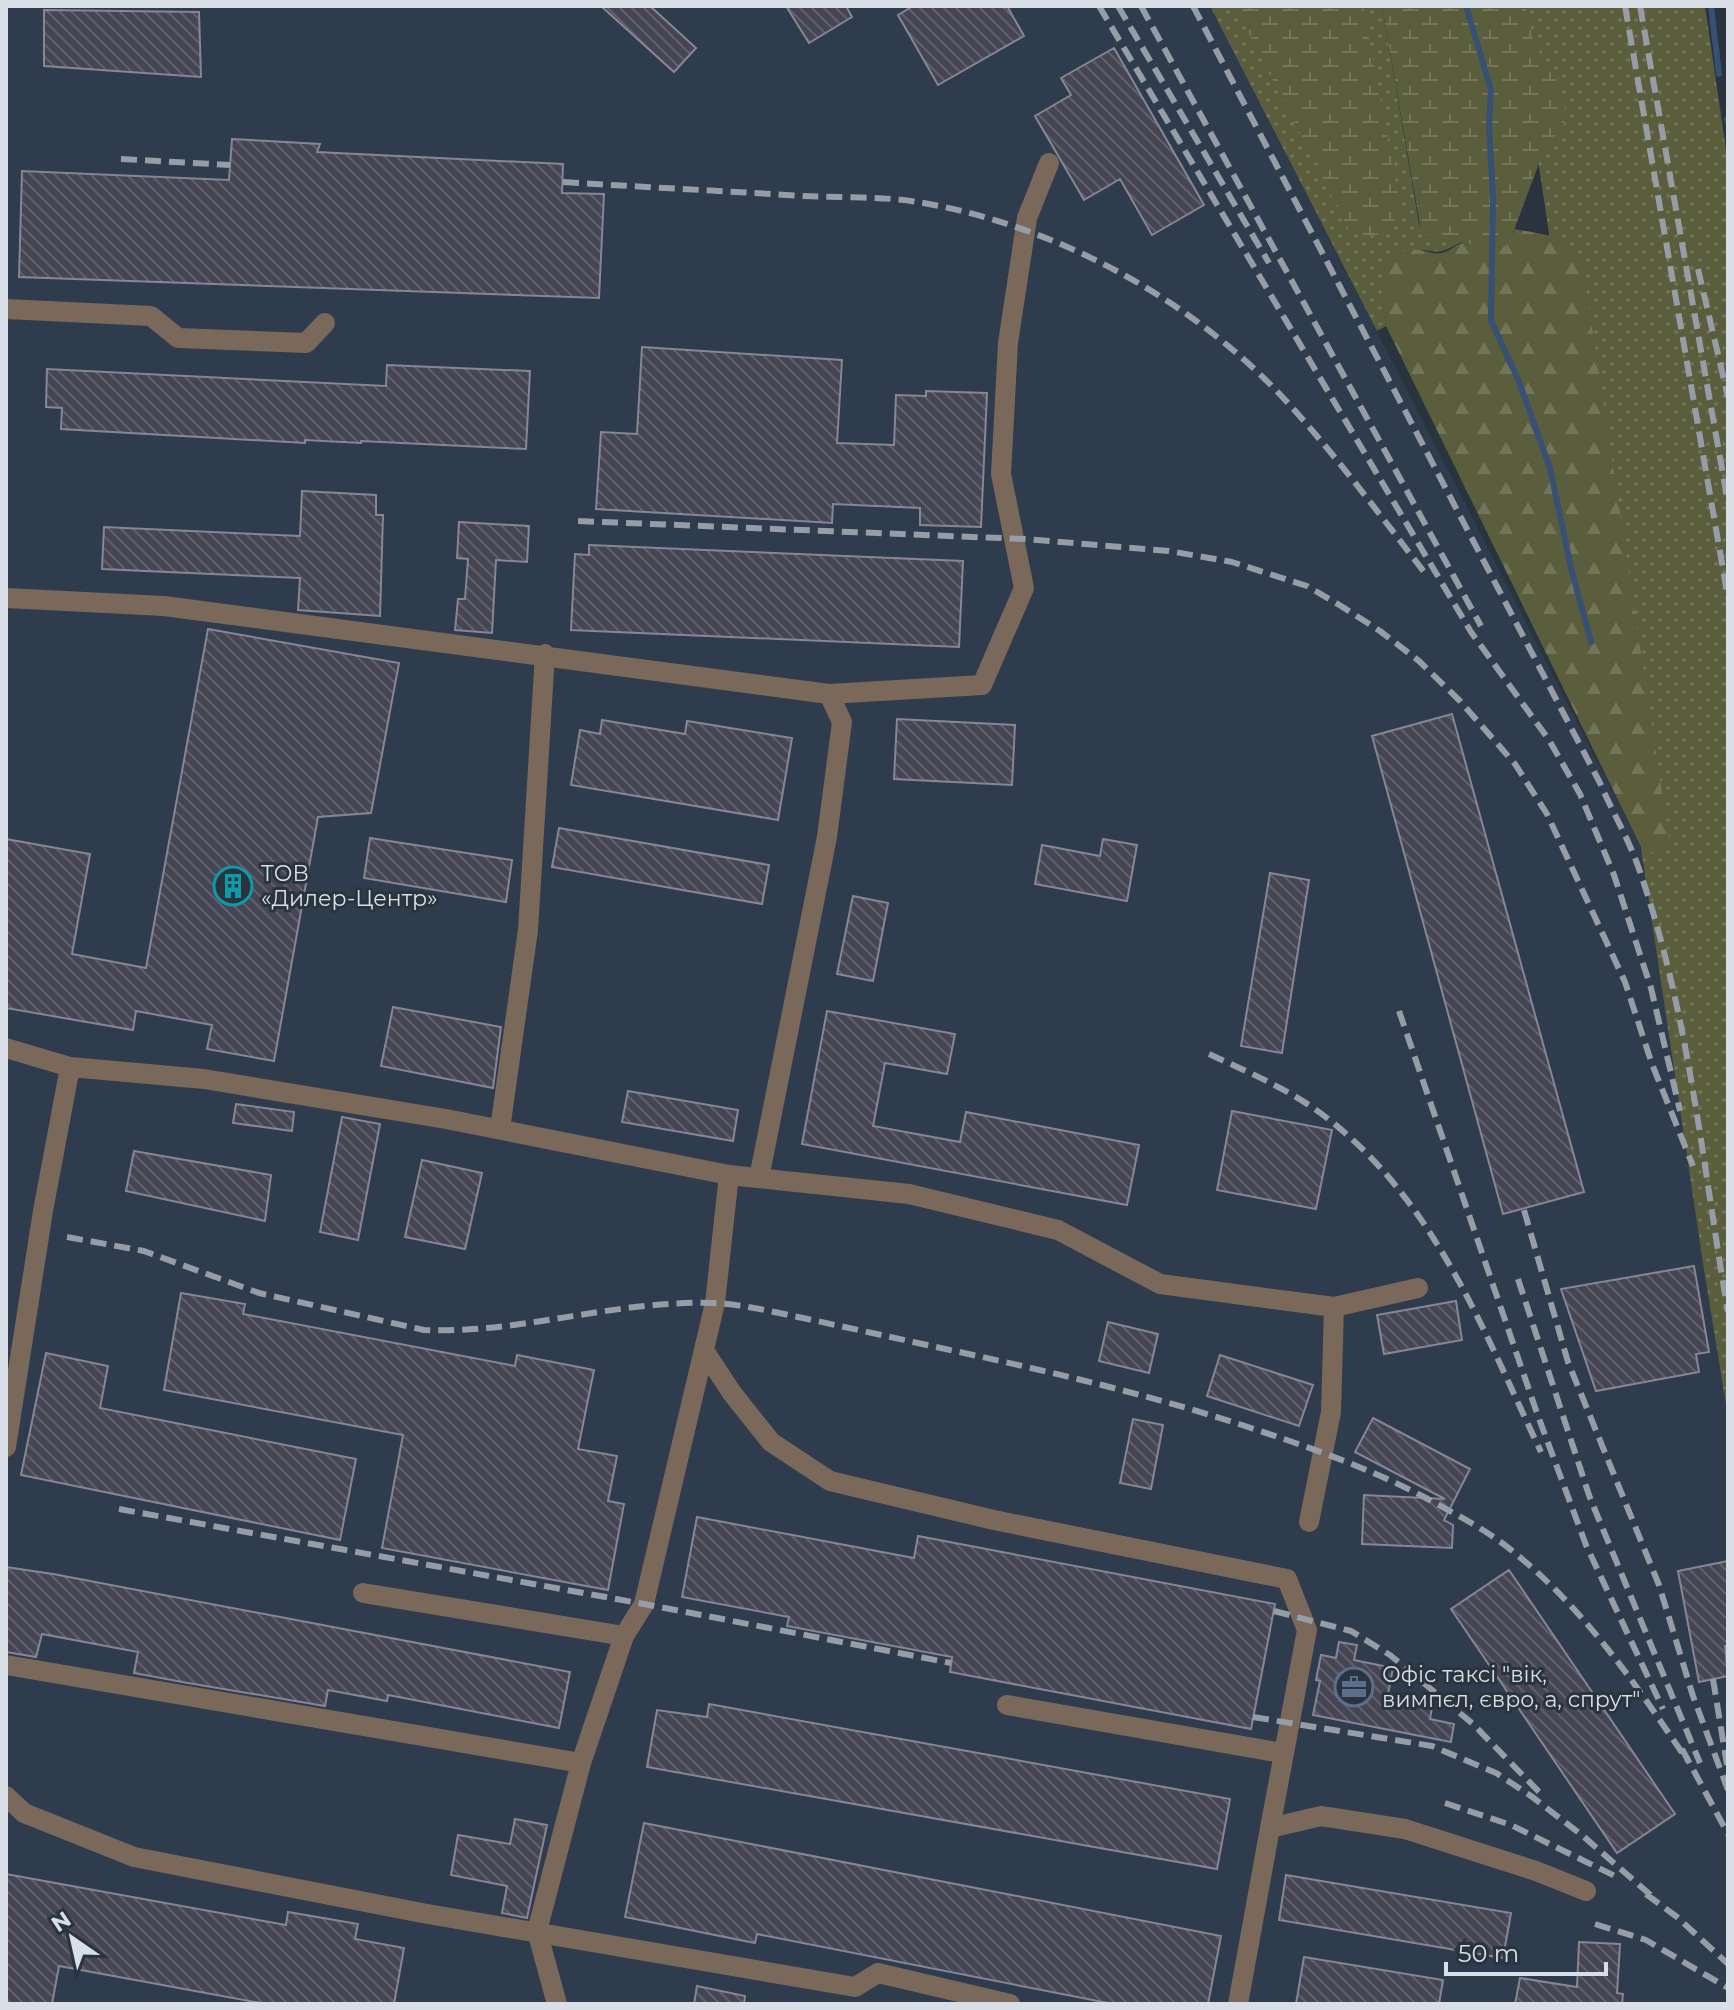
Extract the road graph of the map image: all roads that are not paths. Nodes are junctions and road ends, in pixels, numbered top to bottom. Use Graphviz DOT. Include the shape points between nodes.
graph roads {
  1 [pos="1049,163"];
  2 [pos="6,309"];
  3 [pos="325,323"];
  4 [pos="6,598"];
  5 [pos="545,654"];
  6 [pos="829,694"];
  7 [pos="6,1048"];
  8 [pos="70,1067"];
  9 [pos="500,1129"];
  10 [pos="729,1175"];
  11 [pos="759,1178"];
  12 [pos="1418,1288"];
  13 [pos="1334,1307"];
  14 [pos="705,1352"];
  15 [pos="6,1447"];
  16 [pos="1309,1522"];
  17 [pos="363,1593"];
  18 [pos="624,1636"];
  19 [pos="6,1665"];
  20 [pos="1007,1705"];
  21 [pos="1282,1753"];
  22 [pos="581,1763"];
  23 [pos="6,1796"];
  24 [pos="1270,1828"];
  25 [pos="1586,1891"];
  26 [pos="537,1931"];
  27 [pos="557,2004"];
  28 [pos="1010,2004"];
  29 [pos="1238,2004"];
  1 -- 6 [label="lane" via="1027,218 1008,343 1001,474 1024,588 982,685"];
  2 -- 3 [label="lane" via="151,316 178,338 306,343"];
  4 -- 5 [label="lane" via="164,606"];
  5 -- 6 [label="lane"];
  5 -- 9 [label="lane" via="528,930"];
  6 -- 11 [label="lane" via="842,722 827,837"];
  7 -- 8 [label="lane"];
  8 -- 9 [label="lane" via="204,1079"];
  8 -- 15 [label="lane"];
  9 -- 10 [label="lane"];
  10 -- 11 [label="lane"];
  10 -- 14 [label="lane"];
  11 -- 13 [label="lane" via="909,1194 1058,1230 1160,1284"];
  12 -- 13 [label="lane"];
  13 -- 16 [label="lane" via="1331,1412"];
  14 -- 18 [label="lane" via="644,1604"];
  14 -- 21 [label="lane" via="771,1442 830,1481 1287,1579 1307,1630"];
  17 -- 18 [label="lane"];
  18 -- 22 [label="lane"];
  19 -- 22 [label="lane"];
  20 -- 21 [label="lane"];
  21 -- 24 [label="lane"];
  22 -- 26 [label="lane"];
  23 -- 26 [label="lane" via="24,1813 134,1857"];
  24 -- 25 [label="lane" via="1321,1816 1405,1829"];
  24 -- 29 [label="lane"];
  26 -- 27 [label="lane"];
  26 -- 28 [label="lane" via="855,1987 878,1973"];
}
